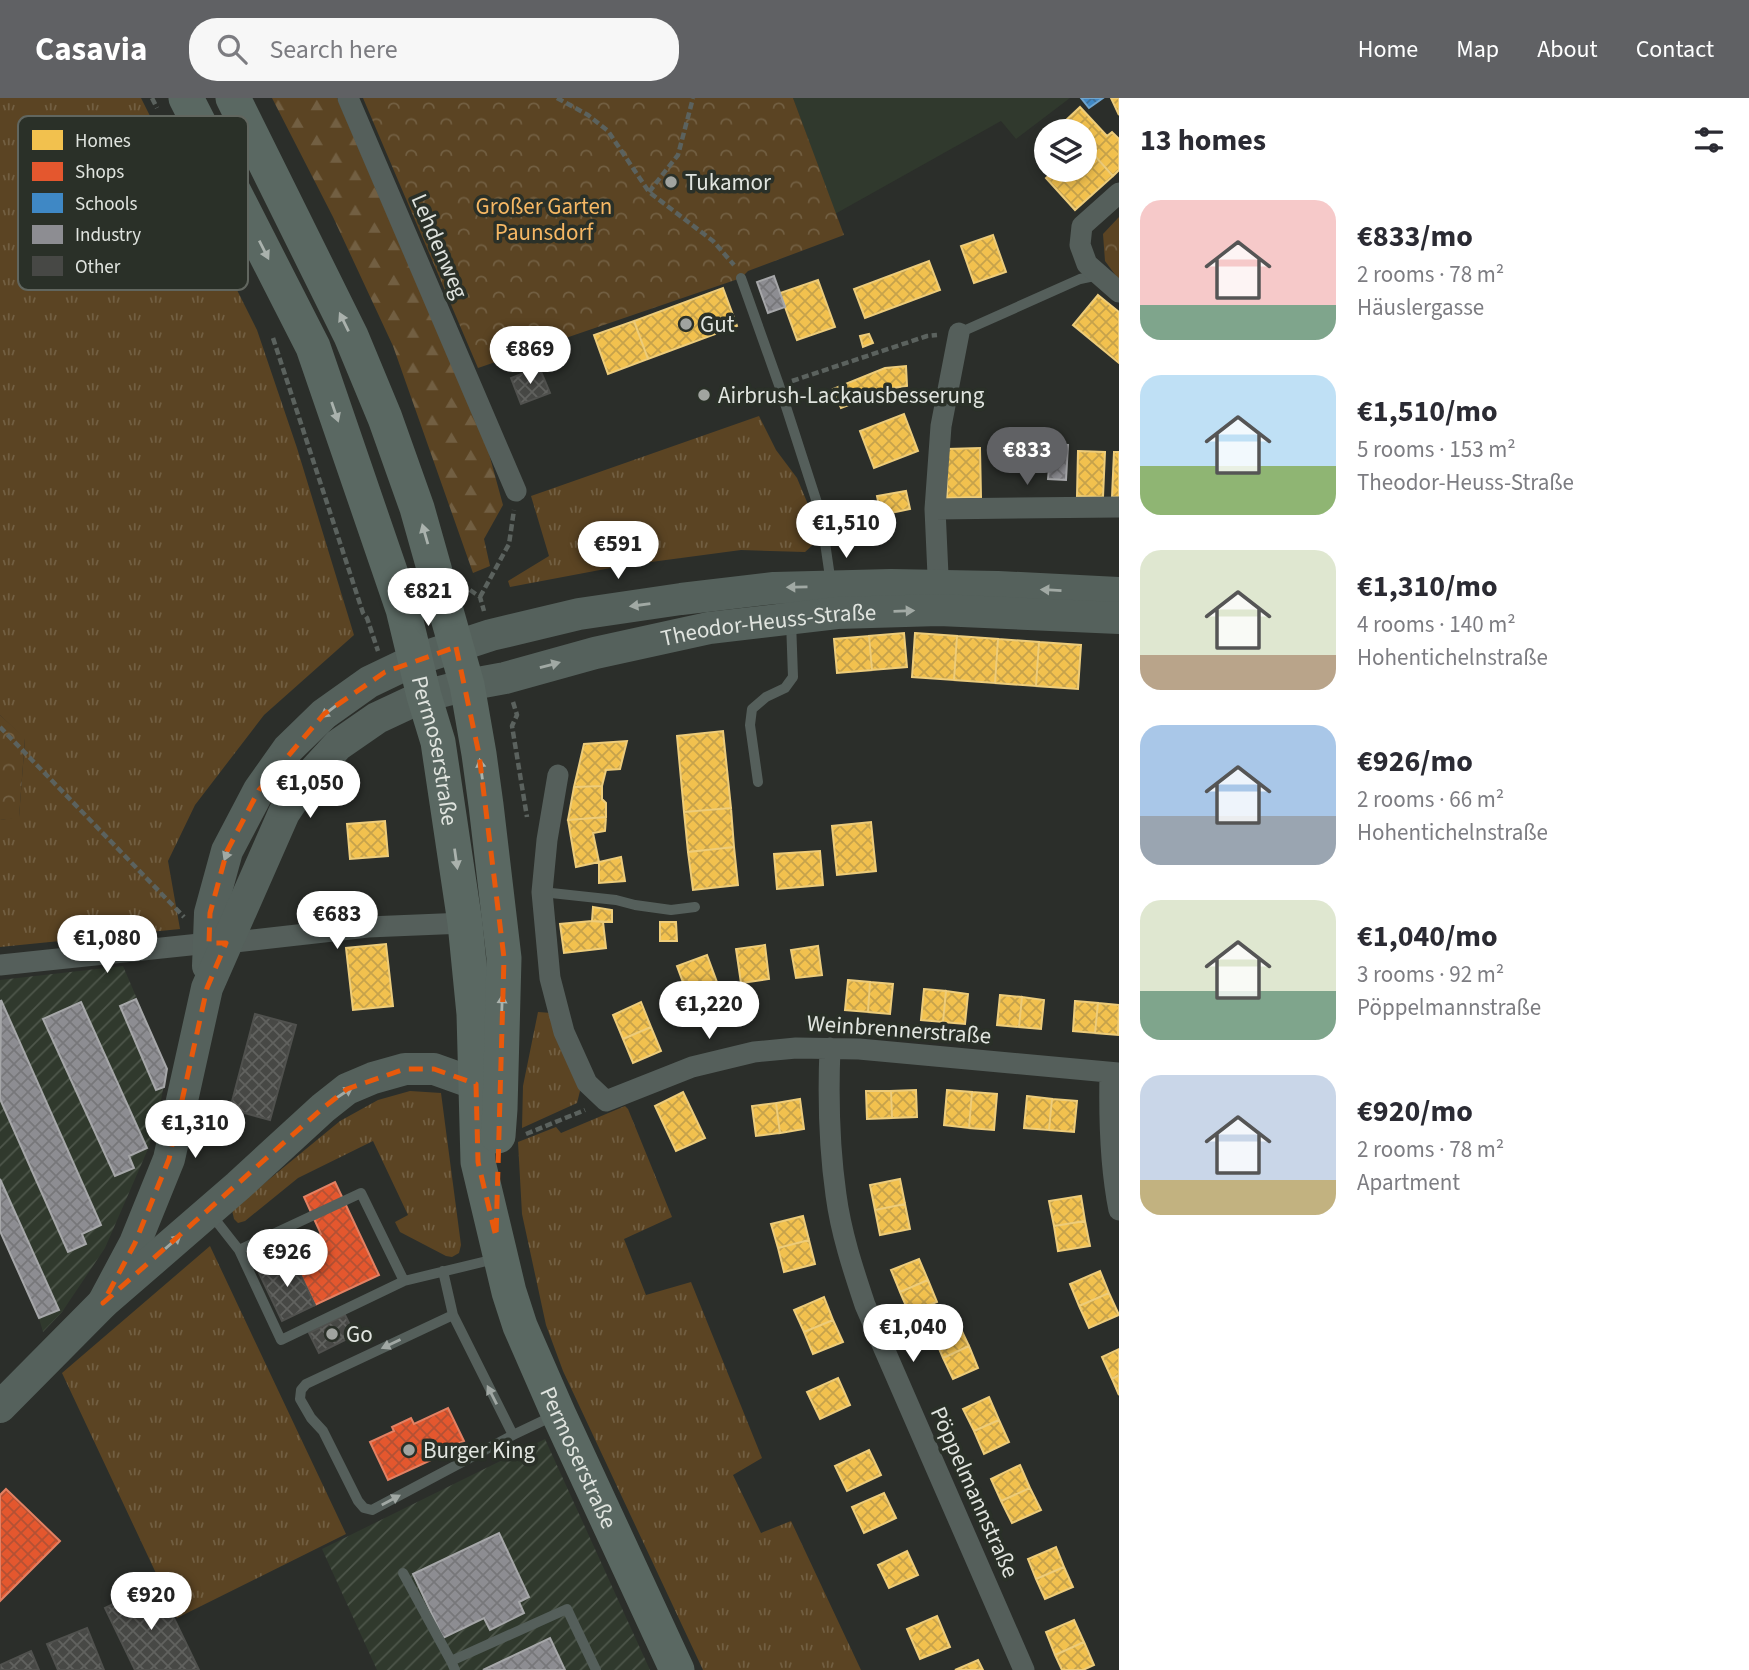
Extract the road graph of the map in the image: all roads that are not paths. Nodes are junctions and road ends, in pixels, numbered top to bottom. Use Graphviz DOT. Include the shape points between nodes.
graph roads {
  1 [pos="233,98"];
  2 [pos="348,98"];
  3 [pos="242,116"];
  4 [pos="248,128"];
  5 [pos="1119,193"];
  6 [pos="248,236"];
  7 [pos="1099,275"];
  8 [pos="741,278"];
  9 [pos="1119,292"];
  10 [pos="959,333"];
  11 [pos="516,491"];
  12 [pos="1119,507"];
  13 [pos="935,509"];
  14 [pos="831,586"];
  15 [pos="1119,593"];
  16 [pos="939,598"];
  17 [pos="791,618"];
  18 [pos="1119,618"];
  19 [pos="456,647"];
  20 [pos="415,660"];
  21 [pos="467,685"];
  22 [pos="424,696"];
  23 [pos="558,775"];
  24 [pos="758,782"];
  25 [pos="542,892"];
  26 [pos="695,907"];
  27 [pos="465,923"];
  28 [pos="218,943"];
  29 [pos="0,965"];
  30 [pos="830,1048"];
  31 [pos="1114,1073"];
  32 [pos="476,1084"];
  33 [pos="1119,1210"];
  34 [pos="208,1211"];
  35 [pos="498,1248"];
  36 [pos="239,1250"];
  37 [pos="443,1272"];
  38 [pos="404,1281"];
  39 [pos="103,1303"];
  40 [pos="453,1314"];
  41 [pos="0,1407"];
  42 [pos="558,1413"];
  43 [pos="513,1434"];
  44 [pos="403,1573"];
  45 [pos="453,1666"];
  46 [pos="596,1670"];
  47 [pos="677,1670"];
  48 [pos="1024,1670"];
  3 -- 1 [label="main road, Permoserstraße, one-way"];
  2 -- 11 [label="street, Lehdenweg"];
  19 -- 4 [label="main road, Permoserstraße, one-way" via="417,508 385,418 351,336"];
  5 -- 7 [label="street" via="1082,226 1080,245 1087,264"];
  6 -- 20 [label="main road, Permoserstraße, one-way" via="313,348 403,609"];
  7 -- 9 [label="street"];
  7 -- 10 [label="lane" via="1080,279"];
  8 -- 14 [label="lane" via="821,515"];
  10 -- 13 [label="street" via="941,426"];
  12 -- 13 [label="street"];
  13 -- 16 [label="street"];
  14 -- 16 [label="main road, Theodor-Heuss-Straße" via="891,585"];
  14 -- 19 [label="main road, Theodor-Heuss-Straße, one-way" via="774,588 579,614"];
  15 -- 16 [label="main road, Theodor-Heuss-Straße, one-way" via="998,587"];
  17 -- 16 [label="main road, Theodor-Heuss-Straße, one-way"];
  16 -- 18 [label="main road, Theodor-Heuss-Straße"];
  21 -- 17 [label="main road, Theodor-Heuss-Straße, one-way" via="696,631"];
  17 -- 24 [label="lane" via="793,677 785,688 752,709"];
  19 -- 20 [label="main road, Theodor-Heuss-Straße"];
  19 -- 21 [label="main road, Permoserstraße"];
  20 -- 22 [label="main road, Permoserstraße"];
  20 -- 28 [label="main road, Theodor-Heuss-Straße, one-way" via="369,682 324,714 288,749 259,790 226,851 210,913"];
  21 -- 22 [label="main road, Theodor-Heuss-Straße"];
  35 -- 21 [label="main road, Permoserstraße, one-way" via="504,958"];
  22 -- 27 [label="main road, Permoserstraße, one-way" via="438,741"];
  22 -- 28 [label="main road, Theodor-Heuss-Straße" via="377,718 338,745 306,780 284,813"];
  23 -- 25 [label="street"];
  25 -- 26 [label="lane" via="671,910"];
  25 -- 30 [label="street, Weinbrennerstraße" via="550,978 564,1032 587,1083 606,1101 692,1067 754,1052"];
  27 -- 28 [label="street" via="368,926"];
  27 -- 32 [label="main road, Permoserstraße"];
  28 -- 29 [label="street"];
  28 -- 39 [label="main road, Theodor-Heuss-Straße" via="169,1159 135,1243"];
  30 -- 31 [label="street, Weinbrennerstraße"];
  30 -- 48 [label="street, Pöppelmannstraße" via="832,1163 851,1265"];
  31 -- 33 [label="street" via="1109,1110"];
  34 -- 32 [label="main road, one-way" via="348,1089 405,1069 434,1069"];
  32 -- 35 [label="main road, Permoserstraße" via="478,1162"];
  34 -- 36 [label="lane"];
  39 -- 34 [label="main road, one-way"];
  35 -- 37 [label="lane"];
  35 -- 42 [label="main road, Permoserstraße" via="520,1326"];
  36 -- 38 [label="lane" via="361,1193"];
  36 -- 38 [label="lane" via="281,1339"];
  37 -- 38 [label="lane"];
  37 -- 40 [label="lane"];
  39 -- 41 [label="main road"];
  43 -- 40 [label="lane, one-way"];
  40 -- 43 [label="lane, one-way" via="306,1384 300,1399 323,1431 358,1501 372,1510"];
  42 -- 43 [label="lane"];
  42 -- 47 [label="main road, Permoserstraße"];
  44 -- 45 [label="lane"];
  45 -- 46 [label="lane" via="567,1609"];
}
